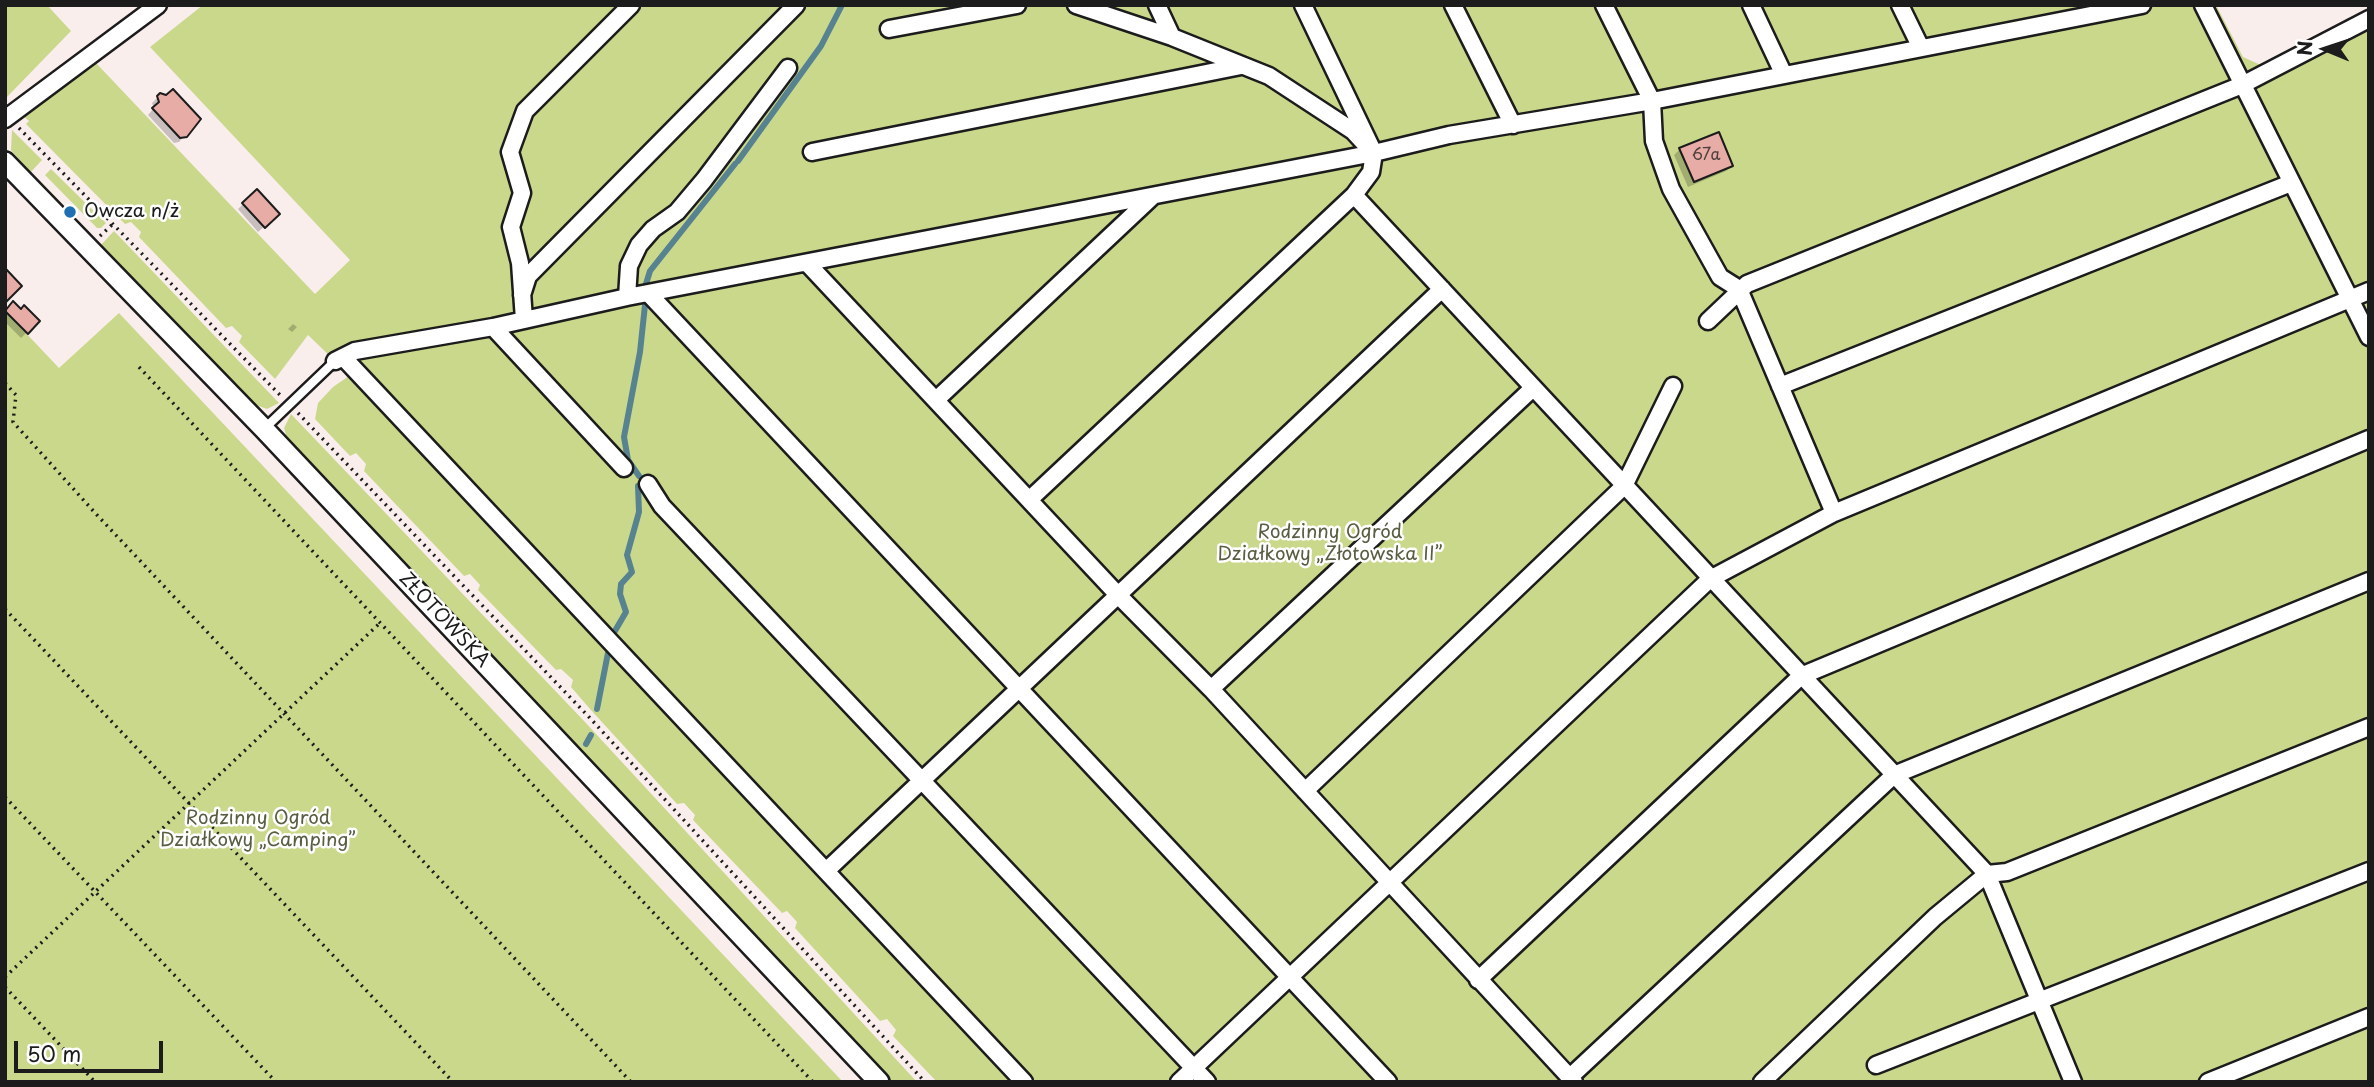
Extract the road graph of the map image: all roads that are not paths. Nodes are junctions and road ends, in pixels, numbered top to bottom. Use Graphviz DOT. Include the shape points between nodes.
graph roads {
  1 [pos="158,5"];
  2 [pos="631,5"];
  3 [pos="796,5"];
  4 [pos="1017,5"];
  5 [pos="1076,5"];
  6 [pos="1157,5"];
  7 [pos="1303,5"];
  8 [pos="1452,5"];
  9 [pos="1604,5"];
  10 [pos="1751,5"];
  11 [pos="1900,5"];
  12 [pos="2048,5"];
  13 [pos="2141,5"];
  14 [pos="2203,5"];
  15 [pos="2055,21"];
  16 [pos="2366,26"];
  17 [pos="889,29"];
  18 [pos="1172,37"];
  19 [pos="1921,48"];
  20 [pos="1241,66"];
  21 [pos="788,68"];
  22 [pos="1784,75"];
  23 [pos="2242,85"];
  24 [pos="1652,102"];
  25 [pos="10,121"];
  26 [pos="1513,125"];
  27 [pos="812,152"];
  28 [pos="1374,153"];
  29 [pos="5,162"];
  30 [pos="2291,183"];
  31 [pos="1354,195"];
  32 [pos="1153,196"];
  33 [pos="807,263"];
  34 [pos="1442,289"];
  35 [pos="1739,289"];
  36 [pos="2369,291"];
  37 [pos="649,294"];
  38 [pos="522,295"];
  39 [pos="626,297"];
  40 [pos="2350,300"];
  41 [pos="524,320"];
  42 [pos="1708,321"];
  43 [pos="493,327"];
  44 [pos="2369,337"];
  45 [pos="339,359"];
  46 [pos="1673,386"];
  47 [pos="1780,386"];
  48 [pos="1533,388"];
  49 [pos="936,400"];
  50 [pos="264,429"];
  51 [pos="2369,439"];
  52 [pos="624,468"];
  53 [pos="648,484"];
  54 [pos="1624,486"];
  55 [pos="1029,500"];
  56 [pos="1834,513"];
  57 [pos="1710,579"];
  58 [pos="2369,581"];
  59 [pos="1118,594"];
  60 [pos="1801,676"];
  61 [pos="1019,689"];
  62 [pos="1211,689"];
  63 [pos="2369,727"];
  64 [pos="1894,775"];
  65 [pos="922,782"];
  66 [pos="1304,791"];
  67 [pos="826,871"];
  68 [pos="2369,871"];
  69 [pos="1987,874"];
  70 [pos="1388,883"];
  71 [pos="1289,977"];
  72 [pos="1478,979"];
  73 [pos="2042,1002"];
  74 [pos="2369,1017"];
  75 [pos="1876,1065"];
  76 [pos="1194,1068"];
  77 [pos="1572,1080"];
  78 [pos="879,1082"];
  79 [pos="1024,1082"];
  80 [pos="1179,1082"];
  81 [pos="1207,1082"];
  82 [pos="1388,1082"];
  83 [pos="1762,1082"];
  84 [pos="2073,1082"];
  85 [pos="2208,1082"];
  1 -- 25 [label="street"];
  2 -- 38 [label="street" via="525,111 510,152 522,192 511,227"];
  3 -- 38 [label="street" via="528,276"];
  4 -- 17 [label="street"];
  5 -- 18 [label="street"];
  6 -- 18 [label="street"];
  7 -- 28 [label="street"];
  8 -- 26 [label="street"];
  9 -- 24 [label="street"];
  10 -- 22 [label="street"];
  11 -- 19 [label="street"];
  12 -- 15 [label="street"];
  13 -- 15 [label="street"];
  14 -- 23 [label="street"];
  15 -- 19 [label="street"];
  16 -- 23 [label="street"];
  18 -- 20 [label="street"];
  19 -- 22 [label="street"];
  20 -- 27 [label="street"];
  20 -- 28 [label="street" via="1269,76 1353,131"];
  21 -- 39 [label="street" via="704,180 677,212 639,245 629,266"];
  22 -- 24 [label="street"];
  23 -- 30 [label="street"];
  23 -- 35 [label="street"];
  24 -- 26 [label="street"];
  24 -- 35 [label="street" via="1654,141 1671,189 1720,277"];
  26 -- 28 [label="street"];
  28 -- 31 [label="street" via="1371,172"];
  28 -- 32 [label="street"];
  29 -- 50 [label="street, ZŁOTOWSKA"];
  30 -- 40 [label="street"];
  30 -- 47 [label="street"];
  31 -- 34 [label="street"];
  31 -- 55 [label="street"];
  32 -- 33 [label="street"];
  32 -- 49 [label="street"];
  33 -- 37 [label="street"];
  33 -- 49 [label="street"];
  34 -- 48 [label="street"];
  34 -- 59 [label="street"];
  35 -- 42 [label="street"];
  35 -- 47 [label="street"];
  36 -- 40 [label="street"];
  37 -- 39 [label="street"];
  37 -- 61 [label="street"];
  38 -- 41 [label="street"];
  39 -- 41 [label="street"];
  40 -- 44 [label="street"];
  40 -- 56 [label="street"];
  41 -- 43 [label="street"];
  43 -- 45 [label="street" via="355,351"];
  43 -- 52 [label="street"];
  45 -- 50 [label="lane"];
  45 -- 67 [label="street"];
  46 -- 54 [label="street"];
  47 -- 56 [label="street"];
  48 -- 54 [label="street"];
  48 -- 62 [label="street"];
  49 -- 55 [label="street"];
  50 -- 78 [label="street, ZŁOTOWSKA"];
  51 -- 60 [label="street"];
  53 -- 65 [label="street" via="662,506"];
  54 -- 57 [label="street"];
  54 -- 66 [label="street"];
  55 -- 59 [label="street"];
  56 -- 57 [label="street"];
  57 -- 60 [label="street"];
  57 -- 70 [label="street"];
  58 -- 64 [label="street"];
  59 -- 61 [label="street"];
  59 -- 62 [label="street"];
  60 -- 64 [label="street"];
  60 -- 72 [label="street"];
  61 -- 65 [label="street"];
  61 -- 71 [label="street"];
  62 -- 66 [label="street"];
  63 -- 69 [label="street" via="2007,872"];
  64 -- 69 [label="street"];
  64 -- 77 [label="street"];
  65 -- 67 [label="street"];
  65 -- 76 [label="street"];
  66 -- 70 [label="street"];
  67 -- 79 [label="street"];
  68 -- 73 [label="street"];
  69 -- 73 [label="street"];
  69 -- 83 [label="street" via="1935,917"];
  70 -- 71 [label="street"];
  70 -- 72 [label="street"];
  71 -- 76 [label="street"];
  71 -- 82 [label="street"];
  72 -- 77 [label="street"];
  73 -- 75 [label="street"];
  73 -- 84 [label="street"];
  74 -- 85 [label="street"];
  76 -- 80 [label="street"];
  76 -- 81 [label="street"];
}
